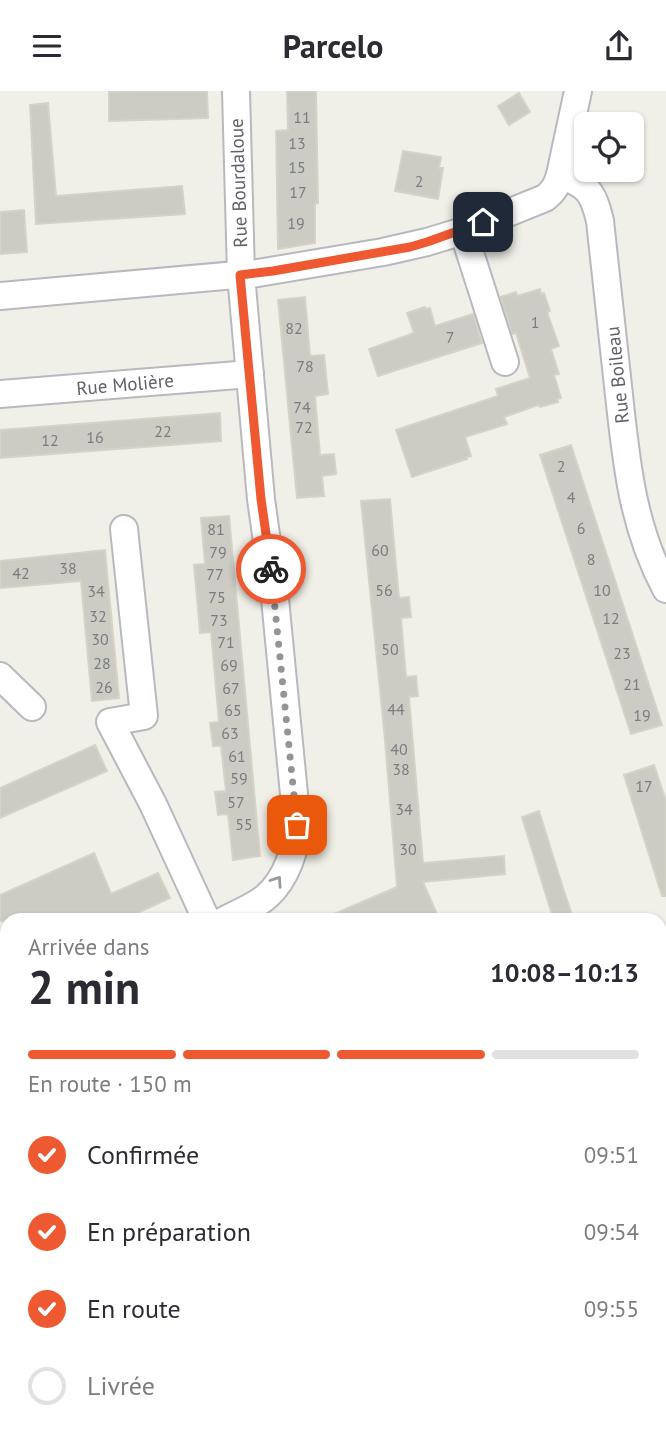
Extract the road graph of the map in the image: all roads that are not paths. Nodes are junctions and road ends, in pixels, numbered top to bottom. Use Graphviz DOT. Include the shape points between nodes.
graph roads {
  1 [pos="236,91"];
  2 [pos="578,91"];
  3 [pos="560,175"];
  4 [pos="463,230"];
  5 [pos="240,275"];
  6 [pos="0,296"];
  7 [pos="505,362"];
  8 [pos="250,374"];
  9 [pos="0,394"];
  10 [pos="124,529"];
  11 [pos="666,589"];
  12 [pos="0,677"];
  13 [pos="32,707"];
  14 [pos="203,913"];
  15 [pos="238,913"];
  1 -- 5 [label="street, Rue Bourdaloue"];
  2 -- 3 [label="street"];
  3 -- 4 [label="street" via="545,198"];
  3 -- 11 [label="street, Rue Boileau" via="587,188 600,221 628,476 642,532"];
  4 -- 5 [label="street" via="410,247"];
  4 -- 7 [label="street"];
  5 -- 6 [label="street"];
  5 -- 8 [label="street, Rue Bourdaloue"];
  8 -- 9 [label="street, Rue Molière"];
  15 -- 8 [label="street, Rue Bourdaloue, one-way" via="275,887 294,851 296,835"];
  10 -- 14 [label="street" via="144,716 110,722"];
  12 -- 13 [label="street"];
}
